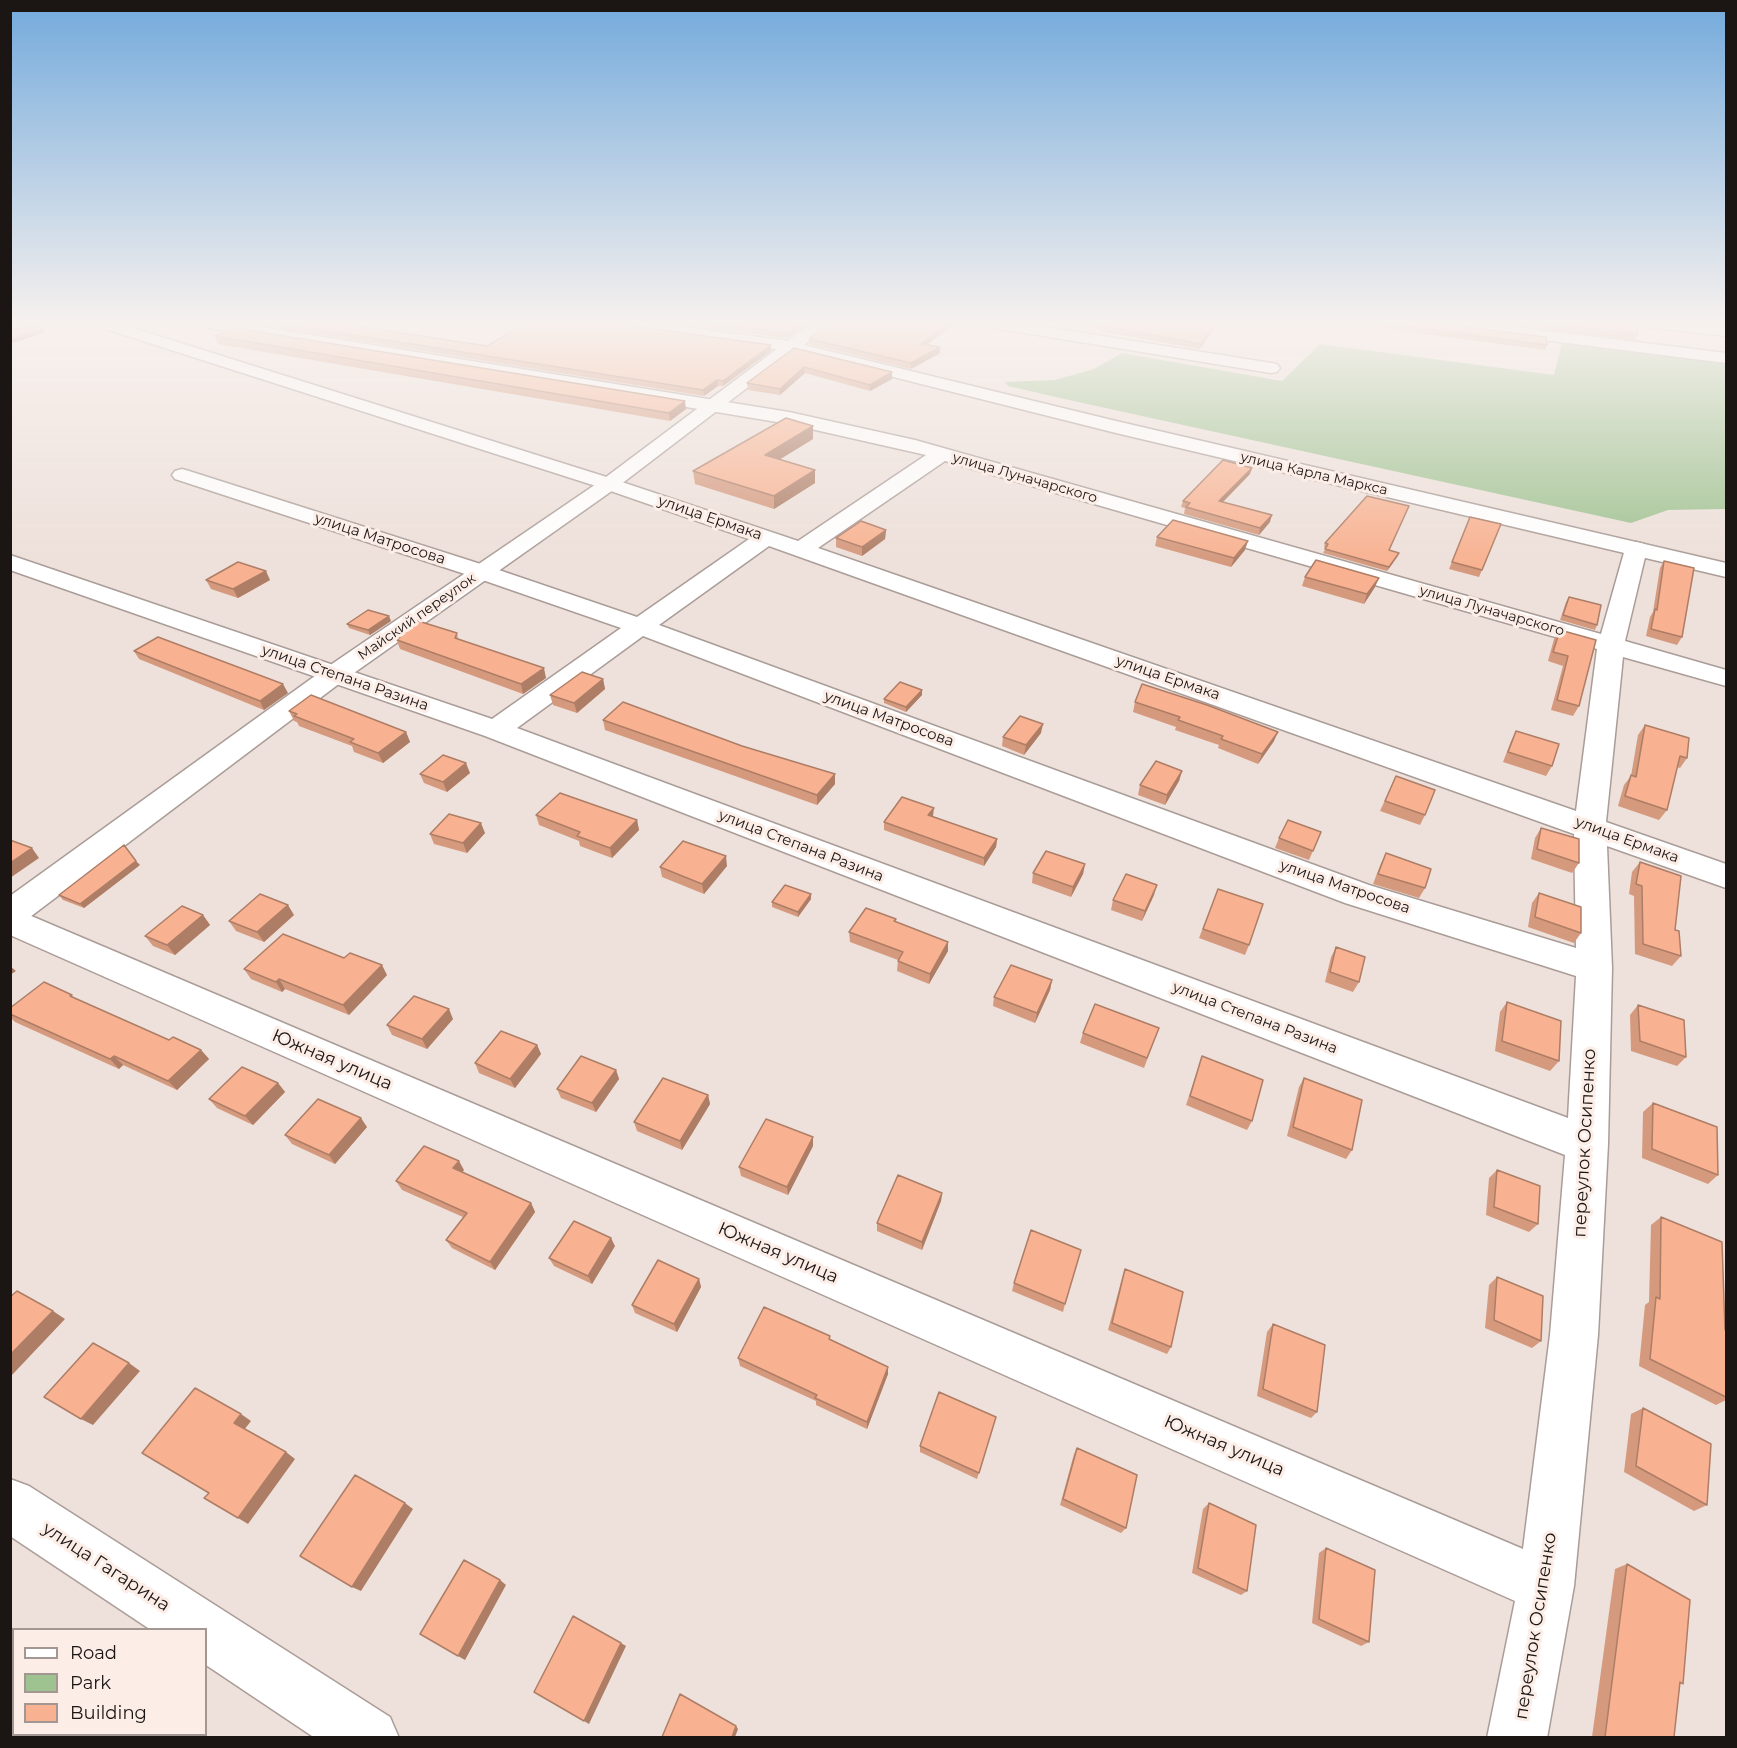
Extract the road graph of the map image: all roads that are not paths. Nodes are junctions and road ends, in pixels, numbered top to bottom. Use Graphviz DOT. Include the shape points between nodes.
graph roads {
  1 [pos="356,404"];
  2 [pos="697,404"];
  3 [pos="715,404"];
  4 [pos="1021,404"];
  5 [pos="712,406"];
  6 [pos="942,454"];
  7 [pos="182,476"];
  8 [pos="609,484"];
  9 [pos="766,537"];
  10 [pos="801,549"];
  11 [pos="1636,549"];
  12 [pos="10,562"];
  13 [pos="1726,570"];
  14 [pos="482,572"];
  15 [pos="639,626"];
  16 [pos="1611,645"];
  17 [pos="335,674"];
  18 [pos="1726,678"];
  19 [pos="495,730"];
  20 [pos="1590,827"];
  21 [pos="1726,876"];
  22 [pos="10,914"];
  23 [pos="10,920"];
  24 [pos="1594,968"];
  25 [pos="1587,1144"];
  26 [pos="10,1505"];
  27 [pos="1546,1586"];
  28 [pos="201,1628"];
  29 [pos="207,1632"];
  30 [pos="369,1737"];
  31 [pos="1518,1737"];
  1 -- 8 [label="street, улица Ермака"];
  2 -- 5 [label="street, улица Луначарского"];
  3 -- 5 [label="street, Майский переулок"];
  4 -- 11 [label="street, улица Карла Маркса"];
  5 -- 6 [label="street, улица Луначарского" via="789,418"];
  5 -- 8 [label="street, Майский переулок"];
  6 -- 10 [label="street"];
  6 -- 16 [label="street, улица Луначарского"];
  7 -- 14 [label="street, улица Матросова"];
  8 -- 9 [label="street, улица Ермака"];
  8 -- 14 [label="street, Майский переулок"];
  9 -- 10 [label="street, улица Ермака"];
  9 -- 15 [label="street"];
  10 -- 20 [label="street, улица Ермака"];
  11 -- 13 [label="street, улица Карла Маркса"];
  11 -- 16 [label="street, переулок Осипенко"];
  12 -- 17 [label="street, улица Степана Разина"];
  14 -- 15 [label="street, улица Матросова"];
  14 -- 17 [label="street, Майский переулок"];
  15 -- 19 [label="street"];
  15 -- 24 [label="street, улица Матросова" via="1357,894"];
  16 -- 18 [label="street, улица Луначарского"];
  16 -- 20 [label="street, переулок Осипенко"];
  17 -- 19 [label="street, улица Степана Разина"];
  17 -- 22 [label="street, Майский переулок"];
  19 -- 25 [label="street, улица Степана Разина"];
  20 -- 21 [label="street, улица Ермака"];
  20 -- 24 [label="street, переулок Осипенко"];
  23 -- 27 [label="street, Южная улица"];
  24 -- 25 [label="street, переулок Осипенко"];
  25 -- 27 [label="street, переулок Осипенко" via="1574,1335"];
  26 -- 28 [label="street, улица Гагарина"];
  27 -- 31 [label="street, переулок Осипенко"];
  29 -- 30 [label="street, улица Гагарина"];
}
